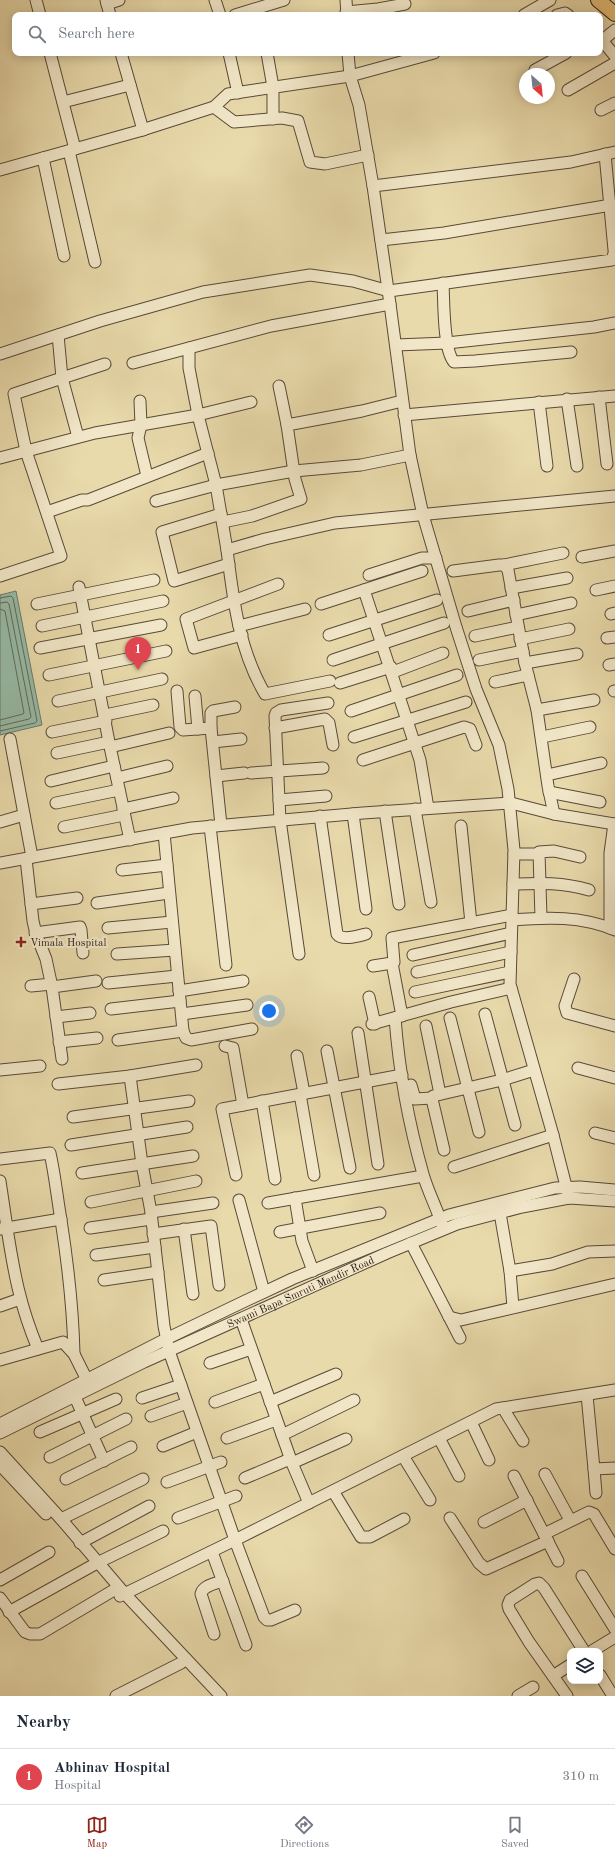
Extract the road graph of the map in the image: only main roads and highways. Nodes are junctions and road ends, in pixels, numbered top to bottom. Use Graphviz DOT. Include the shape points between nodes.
graph roads {
  1 [pos="598,0"];
  2 [pos="615,14"];
  1 -- 2 [label="main road"];
}
